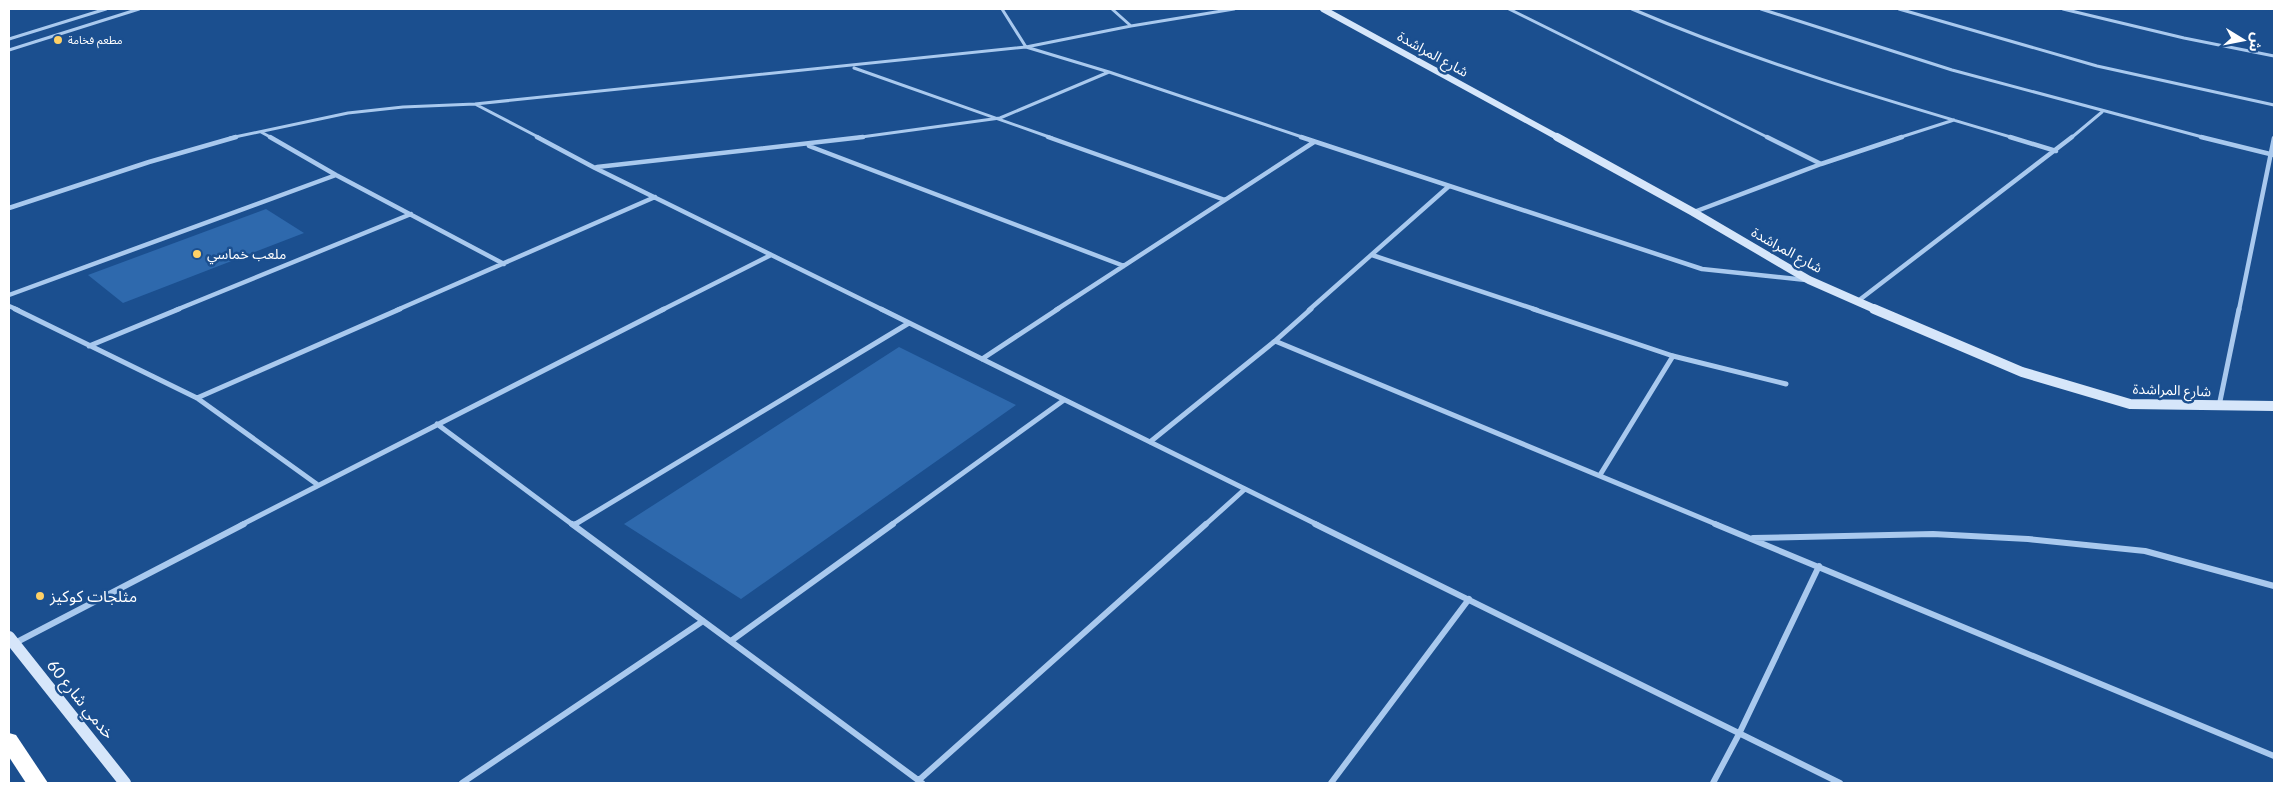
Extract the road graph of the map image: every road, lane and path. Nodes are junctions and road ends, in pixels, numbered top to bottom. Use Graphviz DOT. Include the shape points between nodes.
graph roads {
  1 [pos="106,9"];
  2 [pos="140,9"];
  3 [pos="1002,9"];
  4 [pos="1112,9"];
  5 [pos="1234,9"];
  6 [pos="1323,9"];
  7 [pos="1508,9"];
  8 [pos="1632,9"];
  9 [pos="1761,9"];
  10 [pos="1899,9"];
  11 [pos="2063,9"];
  12 [pos="1131,26"];
  13 [pos="9,39"];
  14 [pos="1026,47"];
  15 [pos="9,50"];
  16 [pos="2274,56"];
  17 [pos="850,66"];
  18 [pos="1109,72"];
  19 [pos="475,104"];
  20 [pos="2274,105"];
  21 [pos="2102,112"];
  22 [pos="1000,118"];
  23 [pos="1955,120"];
  24 [pos="260,132"];
  25 [pos="2274,138"];
  26 [pos="1314,142"];
  27 [pos="807,145"];
  28 [pos="2056,151"];
  29 [pos="2273,154"];
  30 [pos="1821,164"];
  31 [pos="595,168"];
  32 [pos="336,175"];
  33 [pos="1448,187"];
  34 [pos="655,197"];
  35 [pos="1225,200"];
  36 [pos="9,208"];
  37 [pos="1693,212"];
  38 [pos="411,214"];
  39 [pos="771,255"];
  40 [pos="1372,255"];
  41 [pos="504,264"];
  42 [pos="1124,266"];
  43 [pos="1809,280"];
  44 [pos="9,295"];
  45 [pos="1858,301"];
  46 [pos="9,306"];
  47 [pos="908,322"];
  48 [pos="1275,341"];
  49 [pos="89,346"];
  50 [pos="1673,356"];
  51 [pos="982,359"];
  52 [pos="1786,384"];
  53 [pos="197,398"];
  54 [pos="1064,400"];
  55 [pos="2219,406"];
  56 [pos="2274,406"];
  57 [pos="437,424"];
  58 [pos="1150,442"];
  59 [pos="1600,475"];
  60 [pos="318,485"];
  61 [pos="1245,489"];
  62 [pos="574,526"];
  63 [pos="1751,538"];
  64 [pos="1819,566"];
  65 [pos="2274,586"];
  66 [pos="1469,600"];
  67 [pos="704,621"];
  68 [pos="11,642"];
  69 [pos="730,642"];
  70 [pos="1740,734"];
  71 [pos="9,741"];
  72 [pos="2274,756"];
  73 [pos="33,781"];
  74 [pos="920,782"];
  75 [pos="125,783"];
  76 [pos="462,783"];
  77 [pos="1331,783"];
  78 [pos="1713,783"];
  79 [pos="1840,783"];
  1 -- 13 [label="street"];
  2 -- 15 [label="street"];
  3 -- 14 [label="street"];
  4 -- 12 [label="street"];
  5 -- 12 [label="street"];
  6 -- 37 [label="street, شارع المراشدة"];
  7 -- 30 [label="street"];
  8 -- 23 [label="street" via="1744,54"];
  9 -- 21 [label="street" via="1925,64"];
  10 -- 20 [label="street" via="2097,66"];
  11 -- 16 [label="street"];
  12 -- 14 [label="street"];
  14 -- 17 [label="street"];
  14 -- 18 [label="street"];
  17 -- 19 [label="street"];
  17 -- 22 [label="street"];
  18 -- 22 [label="street"];
  18 -- 26 [label="street"];
  19 -- 24 [label="street" via="348,113"];
  19 -- 31 [label="street"];
  21 -- 28 [label="street"];
  21 -- 29 [label="street"];
  22 -- 27 [label="street"];
  22 -- 35 [label="street"];
  23 -- 28 [label="street"];
  23 -- 30 [label="street"];
  24 -- 32 [label="street"];
  24 -- 36 [label="street" via="186,150"];
  25 -- 29 [label="street"];
  26 -- 33 [label="street"];
  26 -- 35 [label="street"];
  27 -- 31 [label="street"];
  27 -- 42 [label="street"];
  28 -- 45 [label="street"];
  29 -- 55 [label="street"];
  30 -- 37 [label="street"];
  31 -- 34 [label="street"];
  32 -- 38 [label="street"];
  32 -- 44 [label="street"];
  33 -- 40 [label="street"];
  33 -- 43 [label="street" via="1702,269"];
  34 -- 39 [label="street"];
  34 -- 41 [label="street"];
  35 -- 42 [label="street"];
  37 -- 43 [label="street, شارع المراشدة"];
  38 -- 41 [label="street"];
  38 -- 49 [label="street"];
  39 -- 47 [label="street"];
  39 -- 57 [label="street"];
  40 -- 48 [label="street"];
  40 -- 50 [label="street"];
  41 -- 53 [label="street"];
  42 -- 51 [label="street"];
  43 -- 45 [label="street, شارع المراشدة"];
  45 -- 55 [label="street, شارع المراشدة" via="2022,372 2130,404"];
  46 -- 49 [label="street"];
  47 -- 51 [label="street"];
  47 -- 62 [label="street"];
  48 -- 58 [label="street"];
  48 -- 59 [label="street"];
  49 -- 53 [label="street"];
  50 -- 52 [label="street"];
  50 -- 59 [label="street"];
  51 -- 54 [label="street"];
  53 -- 60 [label="street"];
  54 -- 58 [label="street"];
  54 -- 69 [label="street"];
  55 -- 56 [label="street, شارع المراشدة"];
  57 -- 60 [label="street"];
  57 -- 62 [label="street"];
  58 -- 61 [label="street"];
  59 -- 63 [label="street"];
  60 -- 68 [label="street"];
  61 -- 66 [label="street"];
  61 -- 74 [label="street"];
  62 -- 67 [label="street"];
  63 -- 64 [label="street"];
  63 -- 65 [label="street" via="1933,534 2028,539 2146,551"];
  64 -- 70 [label="street"];
  64 -- 72 [label="street"];
  66 -- 70 [label="street"];
  66 -- 77 [label="street"];
  67 -- 69 [label="street"];
  67 -- 76 [label="street"];
  68 -- 75 [label="street, خدمي شارع 60"];
  69 -- 74 [label="street"];
  70 -- 78 [label="street"];
  70 -- 79 [label="street"];
  71 -- 73 [label="highway"];
}
